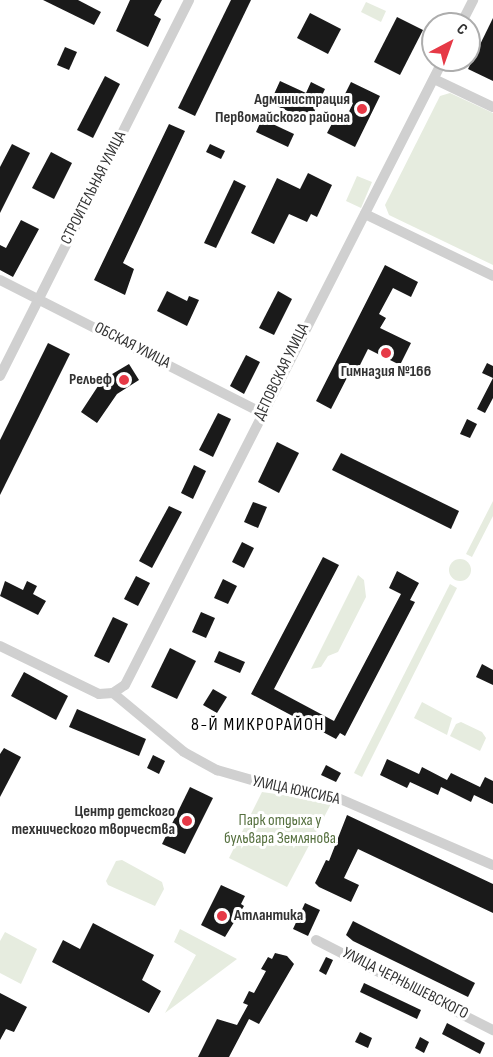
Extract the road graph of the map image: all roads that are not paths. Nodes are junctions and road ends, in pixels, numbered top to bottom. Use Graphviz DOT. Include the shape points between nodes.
graph roads {
  1 [pos="189,0"];
  2 [pos="437,72"];
  3 [pos="434,79"];
  4 [pos="493,107"];
  5 [pos="365,214"];
  6 [pos="493,276"];
  7 [pos="0,280"];
  8 [pos="38,299"];
  9 [pos="0,376"];
  10 [pos="262,412"];
  11 [pos="0,646"];
  12 [pos="113,693"];
  13 [pos="493,865"];
  14 [pos="316,940"];
  15 [pos="493,1030"];
  1 -- 8 [label="street, СТРОИТЕЛЬНАЯ УЛИЦА"];
  2 -- 3 [label="street, ДЕПОВСКАЯ УЛИЦА"];
  3 -- 4 [label="street"];
  3 -- 5 [label="street, ДЕПОВСКАЯ УЛИЦА"];
  5 -- 6 [label="street"];
  5 -- 10 [label="street, ДЕПОВСКАЯ УЛИЦА"];
  7 -- 8 [label="street, ОБСКАЯ УЛИЦА"];
  8 -- 9 [label="street, СТРОИТЕЛЬНАЯ УЛИЦА"];
  8 -- 10 [label="street, ОБСКАЯ УЛИЦА"];
  10 -- 12 [label="street, ДЕПОВСКАЯ УЛИЦА" via="125,685"];
  11 -- 12 [label="street" via="81,688 99,694"];
  12 -- 13 [label="street, УЛИЦА ЮЖСИБА" via="176,746 217,770 269,785 331,795"];
  14 -- 15 [label="street, УЛИЦА ЧЕРНЫШЕВСКОГО"];
}
